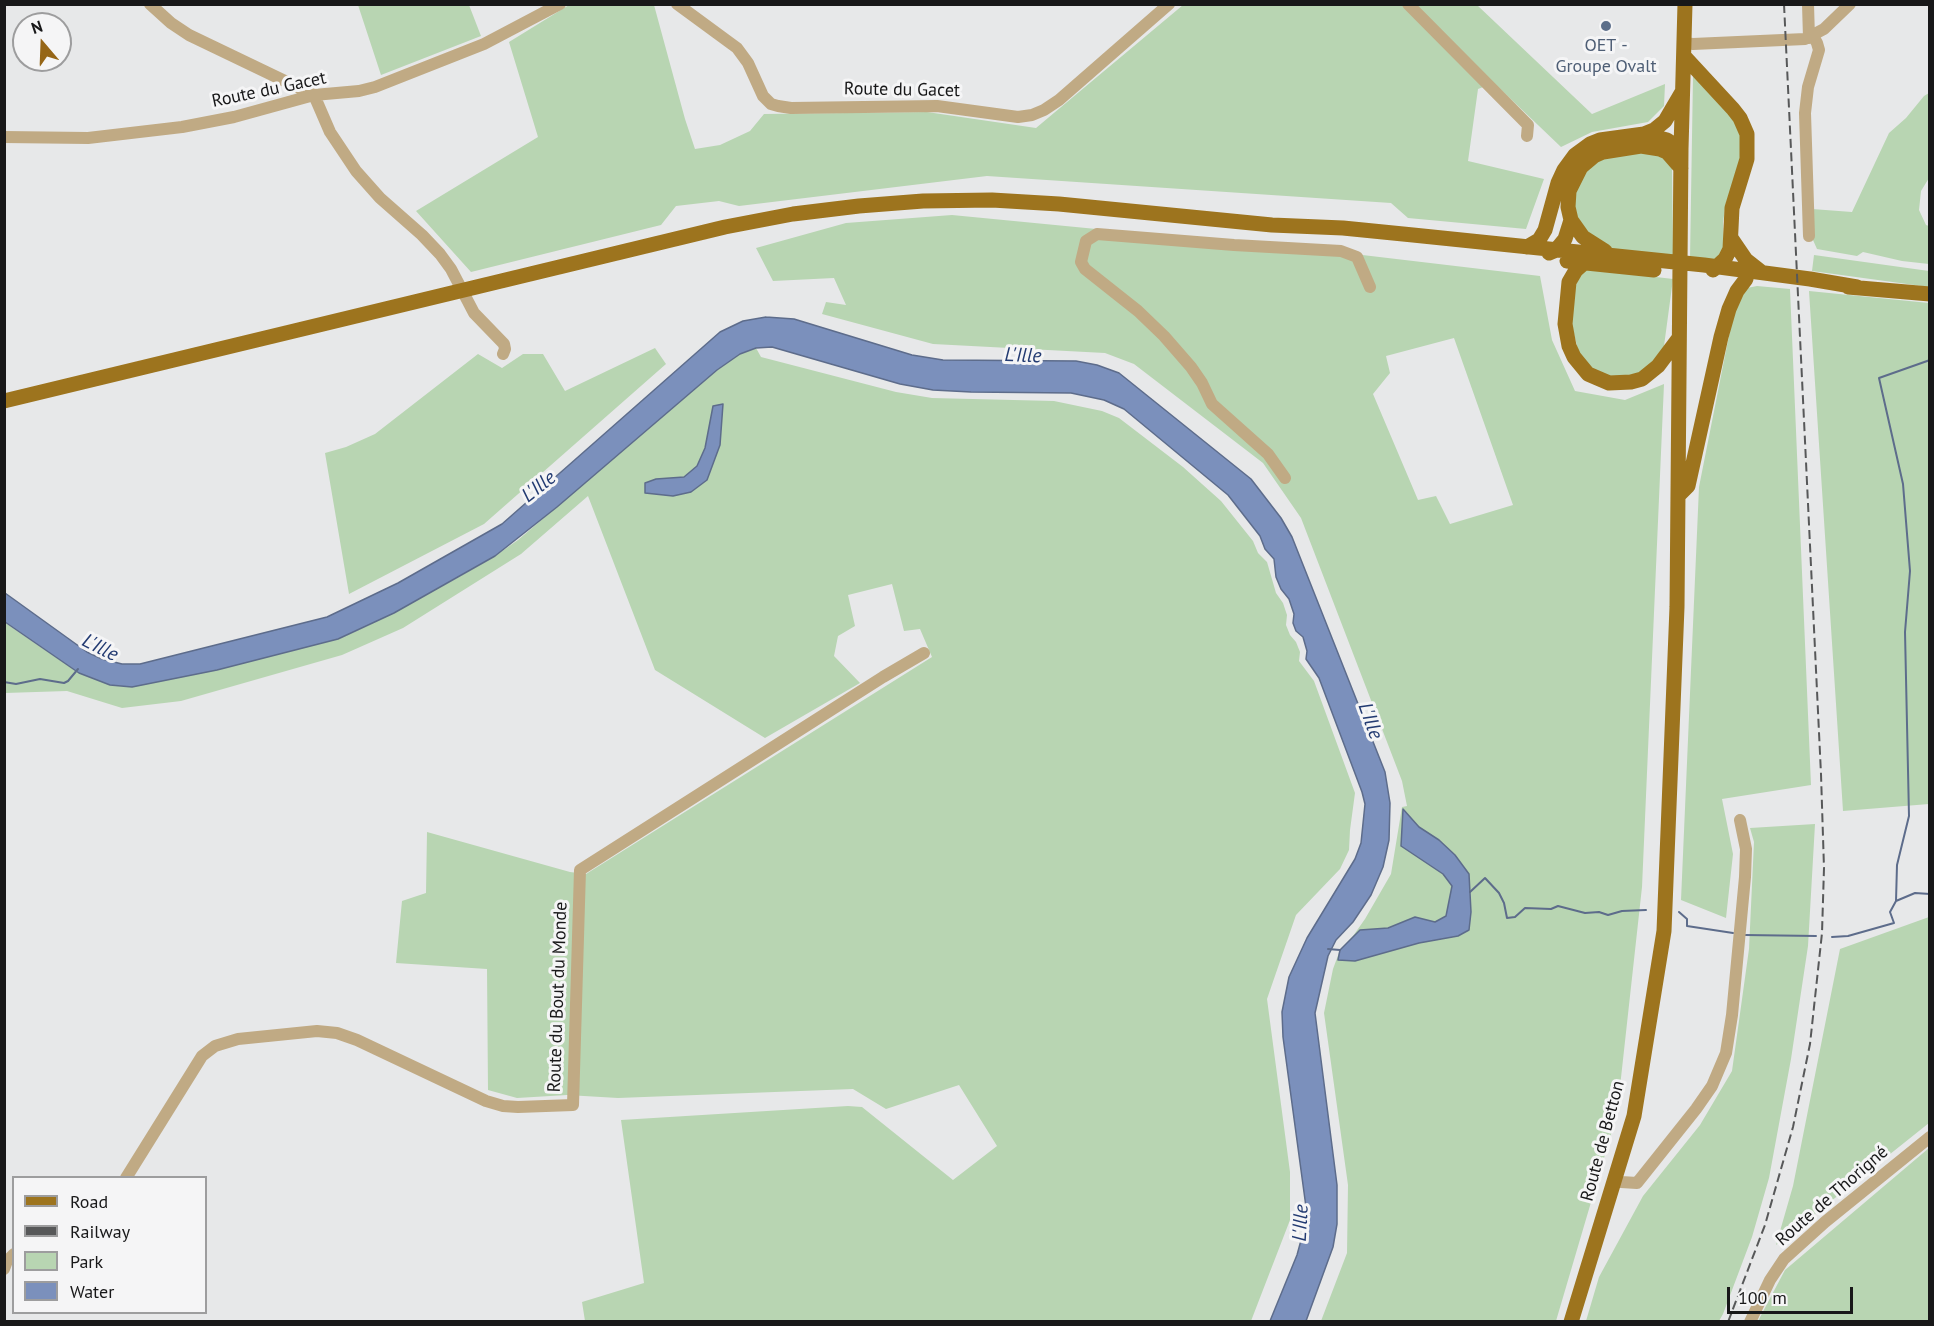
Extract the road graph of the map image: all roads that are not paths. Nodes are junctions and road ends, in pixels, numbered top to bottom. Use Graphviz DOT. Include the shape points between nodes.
graph roads {
  1 [pos="150,4"];
  2 [pos="560,4"];
  3 [pos="677,4"];
  4 [pos="1169,4"];
  5 [pos="1408,4"];
  6 [pos="1685,4"];
  7 [pos="1808,4"];
  8 [pos="1850,4"];
  9 [pos="1811,37"];
  10 [pos="1684,49"];
  11 [pos="1683,91"];
  12 [pos="314,95"];
  13 [pos="1644,134"];
  14 [pos="1527,136"];
  15 [pos="4,138"];
  16 [pos="1681,149"];
  17 [pos="1681,168"];
  18 [pos="1571,220"];
  19 [pos="1809,236"];
  20 [pos="1731,238"];
  21 [pos="1556,250"];
  22 [pos="1526,252"];
  23 [pos="1613,255"];
  24 [pos="1584,263"];
  25 [pos="1658,266"];
  26 [pos="1708,269"];
  27 [pos="1763,273"];
  28 [pos="1746,279"];
  29 [pos="1791,280"];
  30 [pos="1370,286"];
  31 [pos="462,290"];
  32 [pos="1929,294"];
  33 [pos="1679,338"];
  34 [pos="503,354"];
  35 [pos="4,401"];
  36 [pos="1286,478"];
  37 [pos="1678,496"];
  38 [pos="924,653"];
  39 [pos="1740,820"];
  40 [pos="1929,1137"];
  41 [pos="127,1176"];
  42 [pos="1615,1178"];
  43 [pos="12,1256"];
  44 [pos="4,1269"];
  45 [pos="1571,1322"];
  46 [pos="1750,1322"];
  1 -- 12 [label="street" via="189,35"];
  2 -- 12 [label="street, Route du Gacet" via="484,44 375,87"];
  3 -- 4 [label="street, Route du Gacet" via="737,48 771,104 791,108 937,106 1018,117 1032,115 1059,100"];
  5 -- 14 [label="street" via="1528,126"];
  6 -- 10 [label="main road, Route de Betton"];
  7 -- 9 [label="street"];
  8 -- 9 [label="street"];
  9 -- 10 [label="street" via="1693,44"];
  9 -- 19 [label="street" via="1819,50 1805,113"];
  10 -- 11 [label="main road, Route de Betton"];
  10 -- 20 [label="main road" via="1740,118 1747,134 1747,159 1732,208"];
  11 -- 13 [label="main road" via="1665,122"];
  11 -- 16 [label="main road, Route de Betton"];
  12 -- 15 [label="street, Route du Gacet" via="182,127 88,138"];
  12 -- 31 [label="street" via="330,132 356,171 440,254"];
  13 -- 16 [label="main road" via="1667,140"];
  13 -- 22 [label="main road" via="1590,144 1575,155 1563,170 1545,230"];
  16 -- 17 [label="main road, Route de Betton"];
  17 -- 18 [label="main road" via="1667,152 1653,147 1615,148 1594,156 1571,183"];
  17 -- 33 [label="main road, Route de Betton"];
  18 -- 21 [label="main road" via="1565,239"];
  18 -- 23 [label="main road" via="1588,242"];
  20 -- 26 [label="main road" via="1728,253"];
  20 -- 27 [label="main road" via="1746,260"];
  21 -- 22 [label="main road"];
  21 -- 23 [label="main road"];
  22 -- 24 [label="main road"];
  22 -- 31 [label="main road" via="1343,228 1059,204 923,201 793,214 725,227"];
  23 -- 25 [label="main road"];
  24 -- 25 [label="main road"];
  24 -- 33 [label="main road" via="1569,282 1565,324 1574,357 1588,374 1609,383 1642,379 1658,366"];
  25 -- 26 [label="main road"];
  26 -- 27 [label="main road"];
  26 -- 28 [label="main road"];
  27 -- 29 [label="main road"];
  28 -- 29 [label="main road"];
  28 -- 37 [label="main road" via="1729,309 1688,486"];
  29 -- 32 [label="main road"];
  30 -- 36 [label="street" via="1357,257 1341,251 1097,234 1086,241 1081,262 1085,269 1164,336 1191,367 1212,404 1268,454"];
  31 -- 34 [label="street" via="474,313 504,344"];
  31 -- 35 [label="main road"];
  33 -- 37 [label="main road, Route de Betton"];
  37 -- 42 [label="main road, Route de Betton" via="1664,931 1634,1116"];
  38 -- 41 [label="street, Route du Bout du Monde" via="580,870 573,1105 518,1107 486,1101 337,1034 317,1031 238,1039 215,1046 202,1056"];
  39 -- 42 [label="street" via="1746,849 1745,877 1726,1053 1712,1086 1637,1183"];
  40 -- 46 [label="street, Route de Thorigné" via="1790,1254 1770,1280"];
  42 -- 45 [label="main road, Route de Betton"];
  43 -- 44 [label="street"];
}
